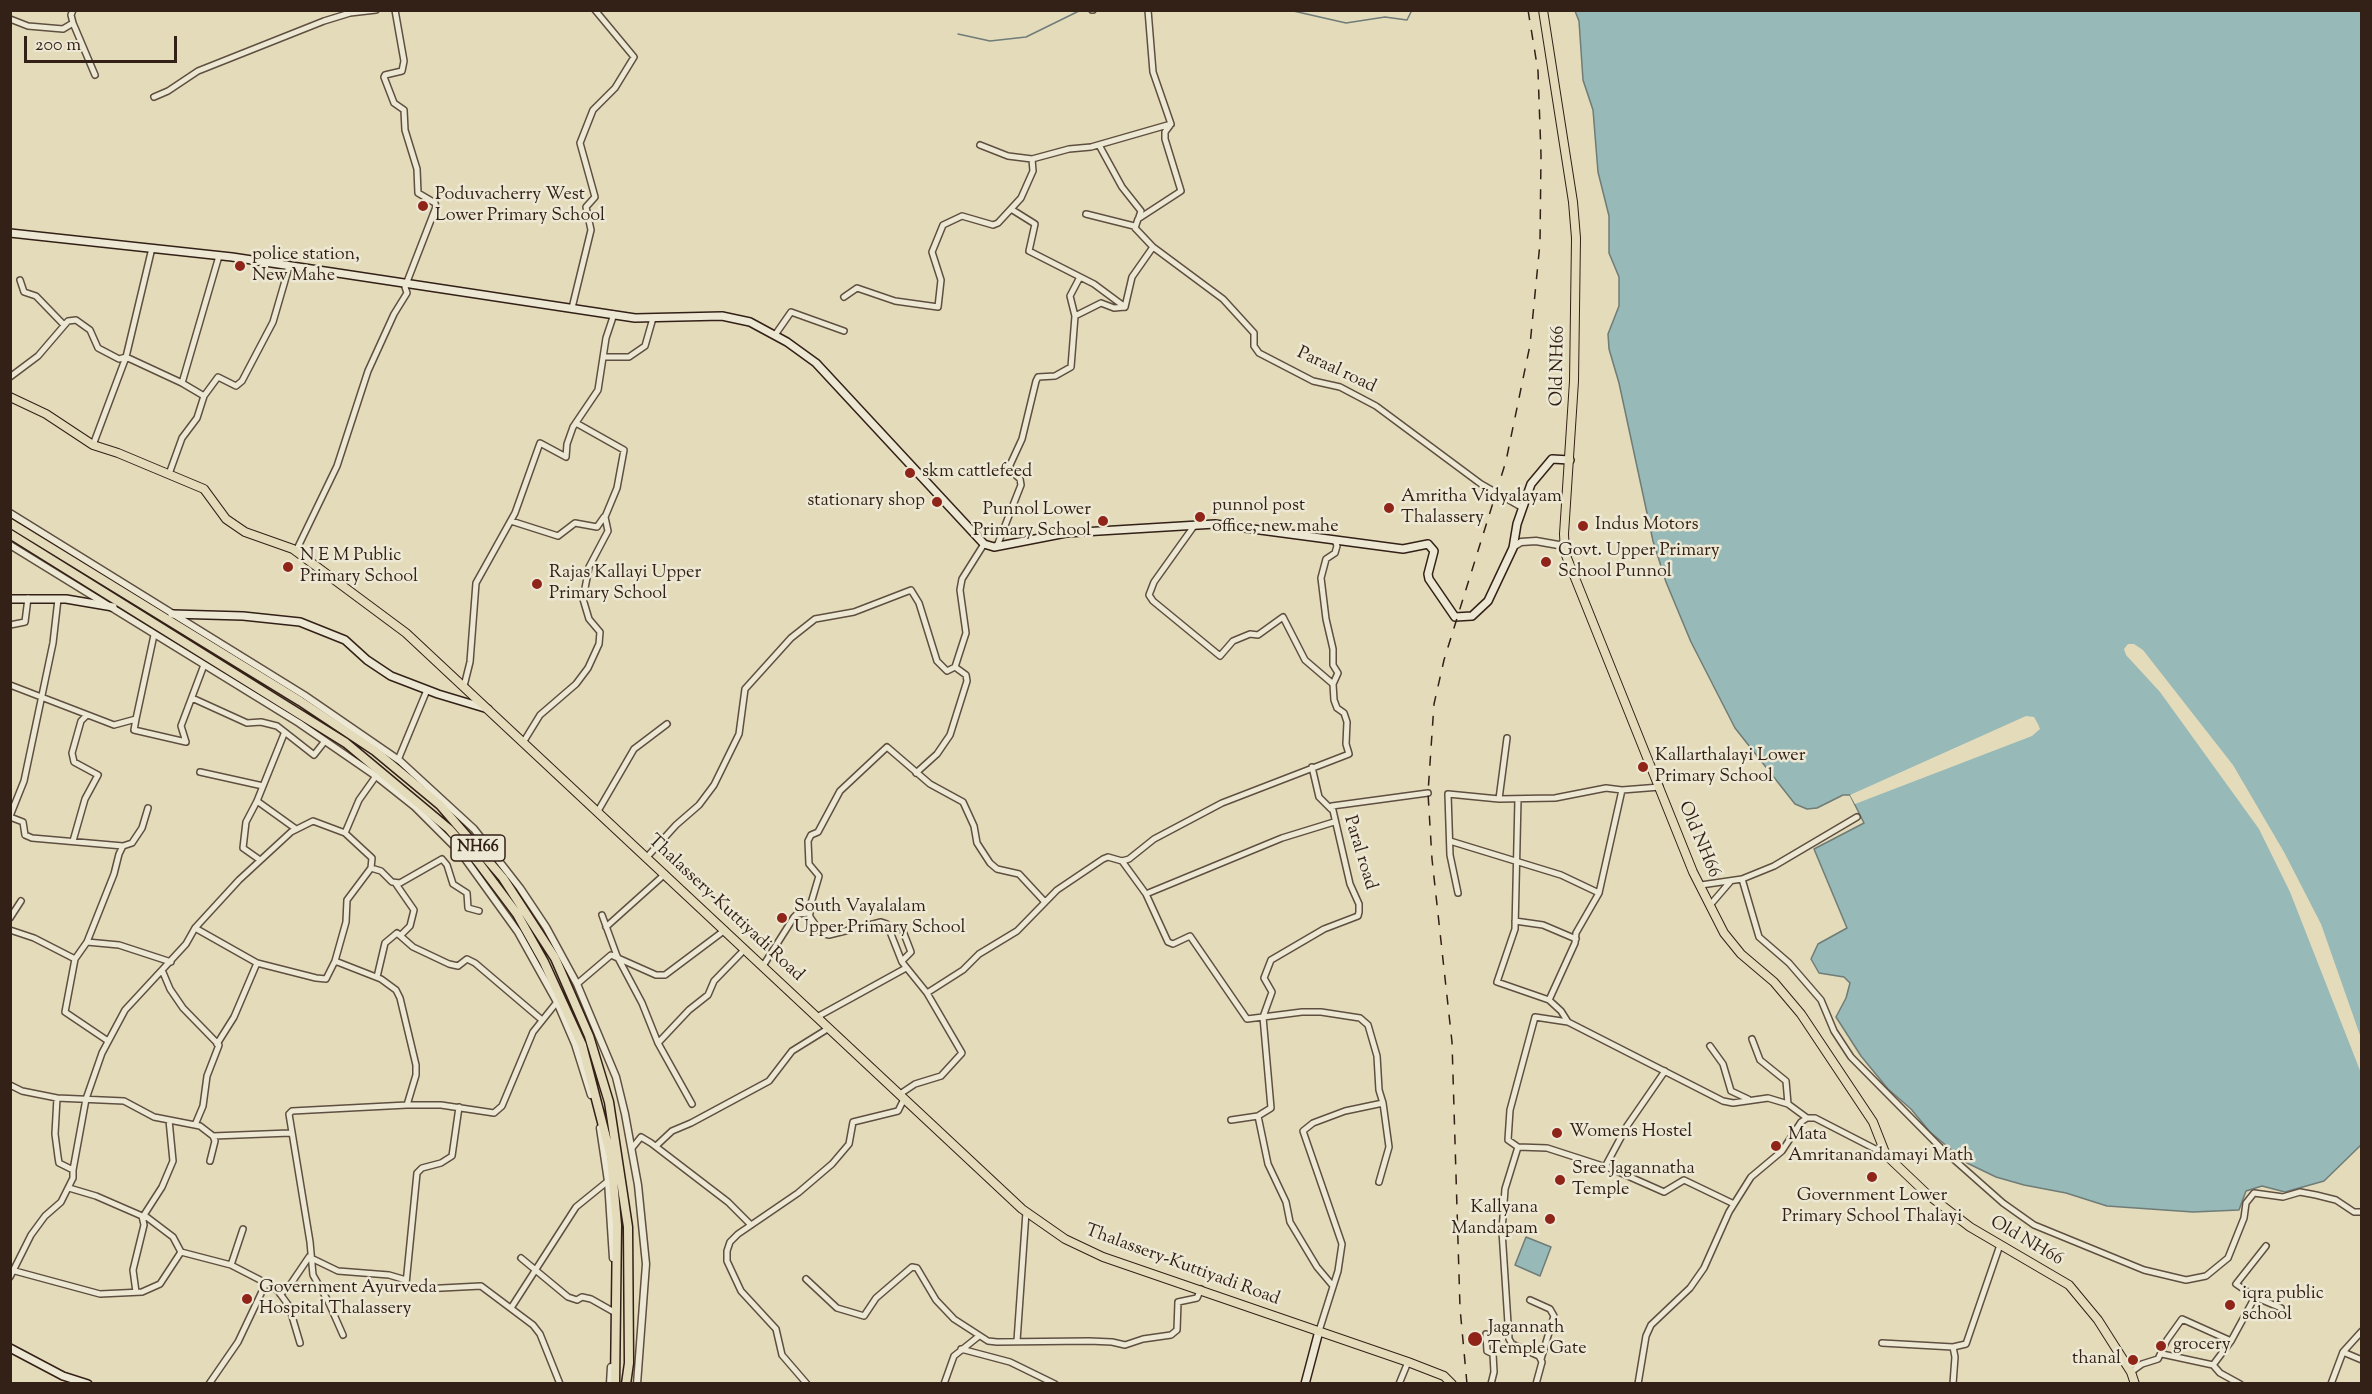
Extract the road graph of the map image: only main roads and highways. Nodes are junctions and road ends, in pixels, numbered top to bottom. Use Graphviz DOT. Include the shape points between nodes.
graph roads {
  1 [pos="1543,10"];
  2 [pos="10,233"];
  3 [pos="10,397"];
  4 [pos="1570,460"];
  5 [pos="10,523"];
  6 [pos="10,534"];
  7 [pos="10,599"];
  8 [pos="112,607"];
  9 [pos="172,614"];
  10 [pos="490,710"];
  11 [pos="1319,1331"];
  12 [pos="10,1348"];
  13 [pos="68,1381"];
  14 [pos="88,1383"];
  15 [pos="615,1383"];
  16 [pos="626,1383"];
  17 [pos="1305,1383"];
  18 [pos="1452,1383"];
  19 [pos="2135,1383"];
  1 -- 4 [label="main road, Old NH66" via="1576,237"];
  2 -- 4 [label="main road" via="219,256 614,314 653,318 722,316 750,322 816,363 984,544 997,546 1066,533 1215,524 1403,549 1428,544 1434,551 1429,579 1455,617 1472,616 1488,601 1513,547 1531,484 1556,458"];
  3 -- 10 [label="main road, Thalassery-Kuttiyadi Road" via="46,414 93,445 204,489 225,519 245,532 296,551 406,633"];
  4 -- 19 [label="main road, Old NH66" via="1565,553 1693,872 1724,933 1801,1014 1873,1122 1886,1155 1970,1227 2069,1285 2098,1320"];
  5 -- 16 [label="highway, NH66" via="375,751 440,805 503,879 555,958 589,1036 609,1102 628,1227"];
  6 -- 15 [label="highway, NH66" via="346,743 449,829 517,914 582,1045 611,1157 617,1225"];
  7 -- 8 [label="main road" via="58,599"];
  9 -- 10 [label="main road" via="300,622 345,640 378,668 427,690"];
  10 -- 11 [label="main road, Thalassery-Kuttiyadi Road" via="1026,1212 1065,1239 1103,1257"];
  11 -- 17 [label="main road"];
  11 -- 18 [label="main road, Thalassery-Kuttiyadi Road" via="1444,1376"];
  12 -- 13 [label="main road"];
  13 -- 14 [label="main road"];
}
